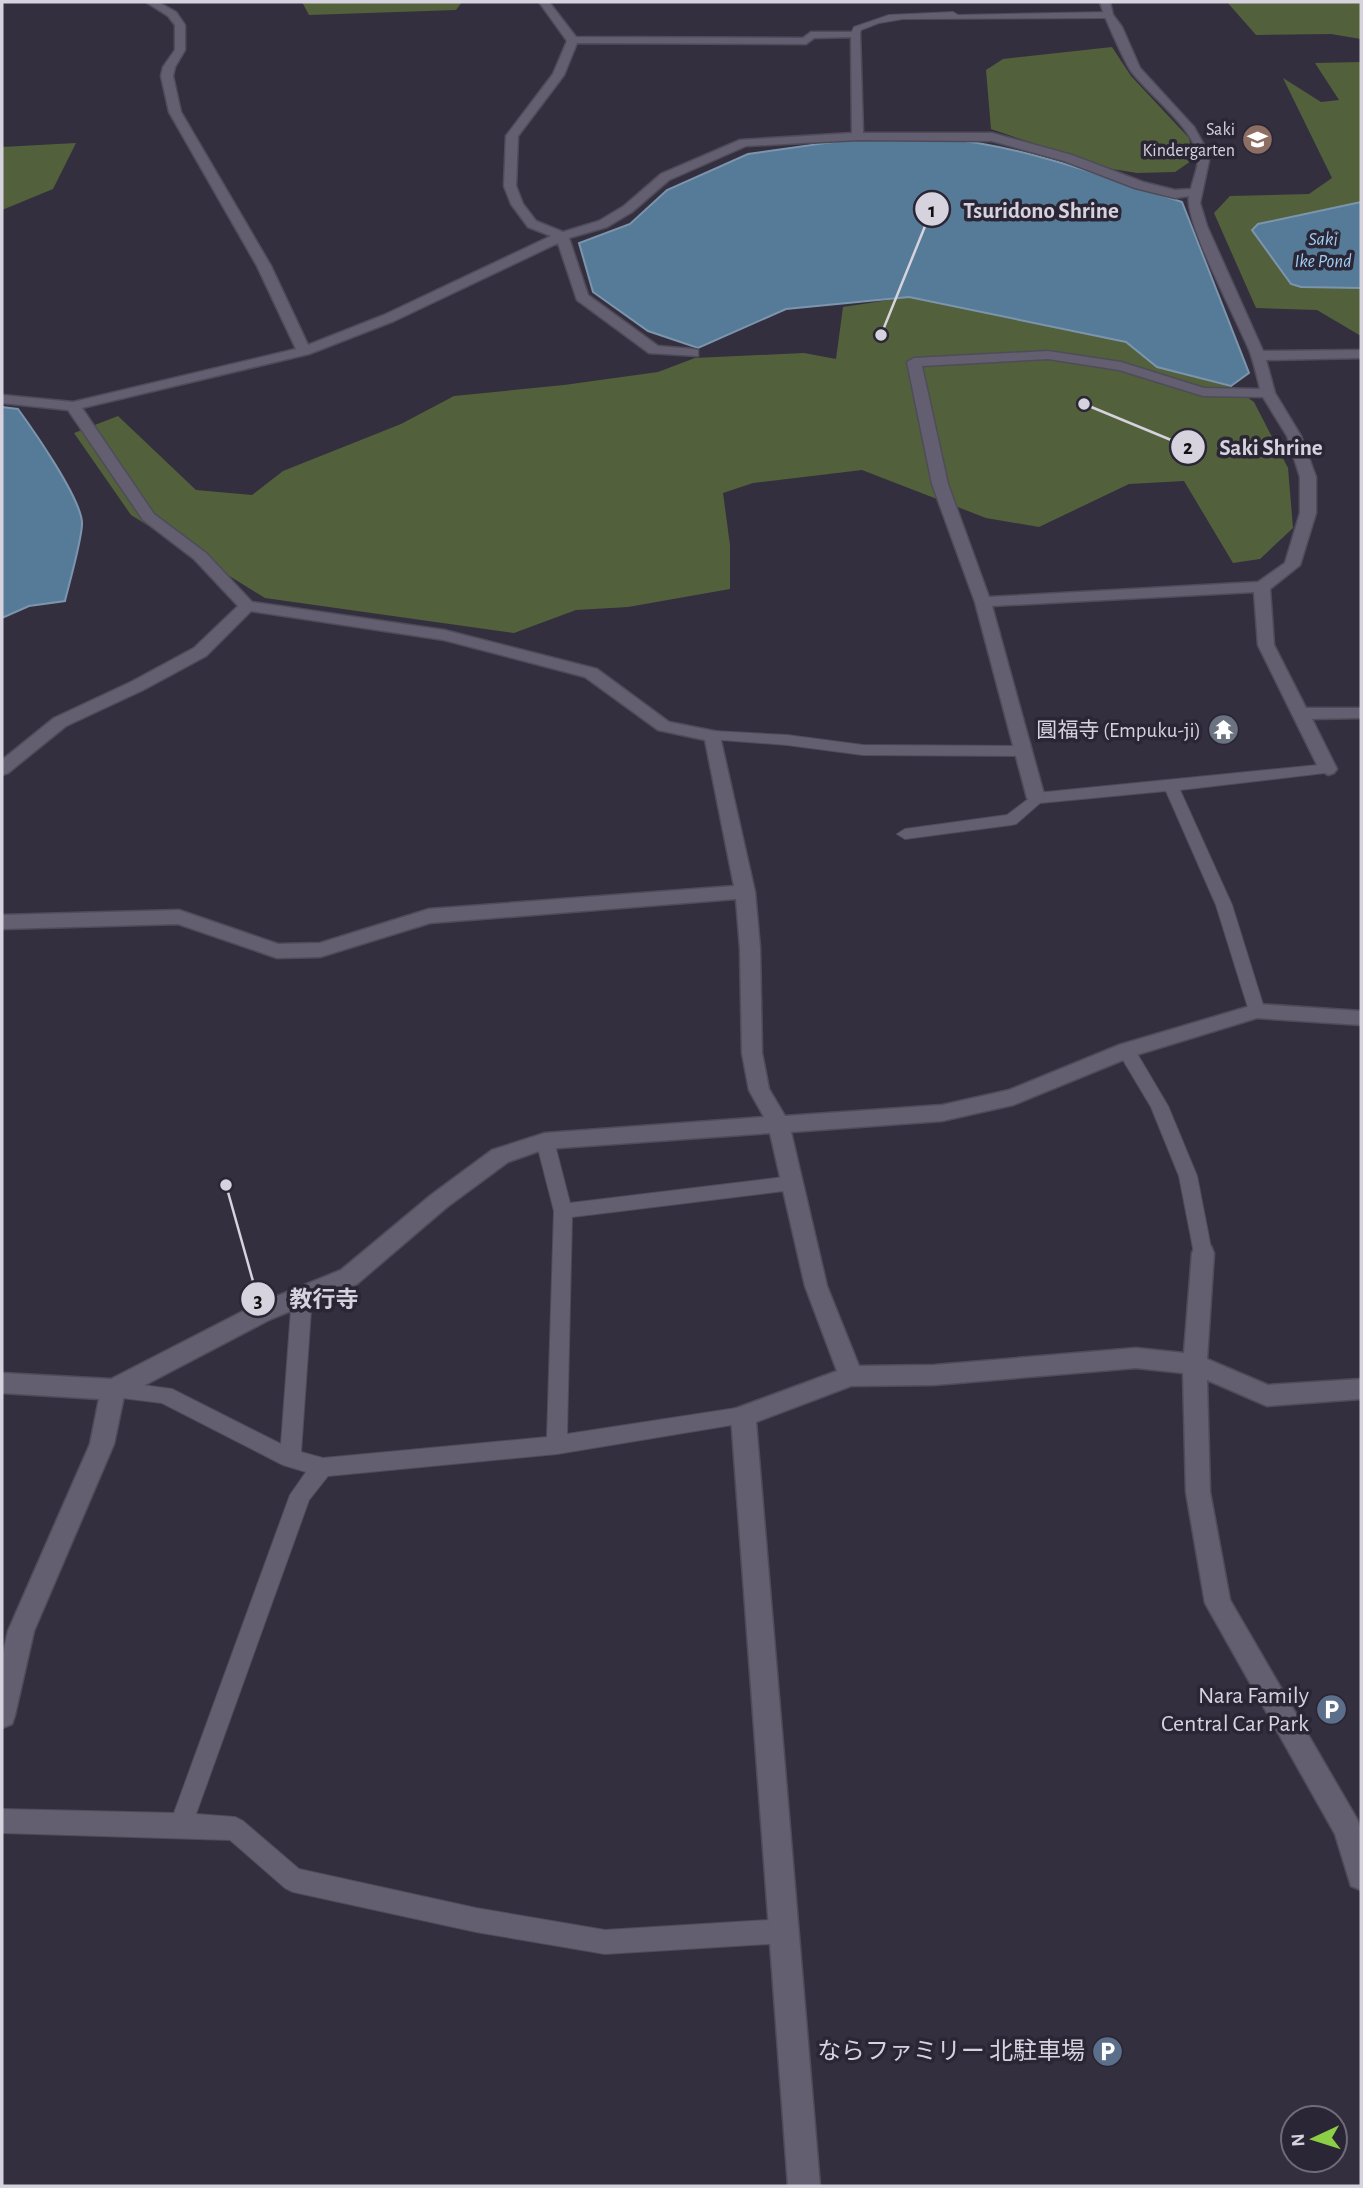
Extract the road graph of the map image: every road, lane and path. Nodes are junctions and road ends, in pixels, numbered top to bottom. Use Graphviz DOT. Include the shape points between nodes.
graph roads {
  1 [pos="150,2"];
  2 [pos="544,2"];
  3 [pos="944,2"];
  4 [pos="1105,2"];
  5 [pos="953,15"];
  6 [pos="1108,15"];
  7 [pos="856,34"];
  8 [pos="573,40"];
  9 [pos="858,136"];
  10 [pos="1195,192"];
  11 [pos="562,236"];
  12 [pos="304,351"];
  13 [pos="693,353"];
  14 [pos="1361,354"];
  15 [pos="1258,355"];
  16 [pos="1268,393"];
  17 [pos="2,399"];
  18 [pos="73,406"];
  19 [pos="1262,587"];
  20 [pos="983,602"];
  21 [pos="247,606"];
  22 [pos="1361,713"];
  23 [pos="1299,714"];
  24 [pos="713,736"];
  25 [pos="1023,751"];
  26 [pos="2,769"];
  27 [pos="1328,769"];
  28 [pos="1171,786"];
  29 [pos="1036,798"];
  30 [pos="905,834"];
  31 [pos="745,892"];
  32 [pos="2,922"];
  33 [pos="1257,1010"];
  34 [pos="1361,1018"];
  35 [pos="1126,1049"];
  36 [pos="779,1125"];
  37 [pos="545,1141"];
  38 [pos="792,1183"];
  39 [pos="563,1210"];
  40 [pos="1203,1253"];
  41 [pos="302,1296"];
  42 [pos="1195,1364"];
  43 [pos="851,1376"];
  44 [pos="2,1383"];
  45 [pos="1361,1389"];
  46 [pos="113,1390"];
  47 [pos="743,1416"];
  48 [pos="557,1445"];
  49 [pos="290,1459"];
  50 [pos="324,1467"];
  51 [pos="2,1715"];
  52 [pos="2,1821"];
  53 [pos="181,1825"];
  54 [pos="1361,1875"];
  55 [pos="785,1931"];
  56 [pos="804,2186"];
  1 -- 12 [label="street" via="172,13 180,25 180,50 167,76 175,111 264,266"];
  2 -- 8 [label="street"];
  3 -- 5 [label="lane"];
  4 -- 6 [label="street"];
  5 -- 6 [label="lane"];
  5 -- 7 [label="lane" via="876,20 861,26"];
  6 -- 10 [label="street" via="1135,69 1175,110 1204,156"];
  7 -- 8 [label="street" via="811,35 806,41"];
  7 -- 9 [label="street" via="858,77 853,108"];
  8 -- 11 [label="street" via="558,75 512,136 510,186 517,204 532,223"];
  9 -- 10 [label="street" via="992,137 1068,158 1139,185 1175,194"];
  9 -- 11 [label="street" via="744,143 665,177 603,225"];
  10 -- 15 [label="street" via="1201,226"];
  11 -- 12 [label="street" via="389,318"];
  11 -- 13 [label="street" via="582,297 654,350"];
  12 -- 18 [label="street"];
  14 -- 15 [label="street"];
  15 -- 16 [label="street"];
  16 -- 19 [label="street" via="1294,436 1308,477 1308,513 1292,565"];
  16 -- 20 [label="street" via="1203,392 1121,366 1048,355 914,362 940,484"];
  17 -- 18 [label="street"];
  18 -- 21 [label="street" via="148,517 200,556"];
  19 -- 20 [label="street"];
  19 -- 23 [label="street" via="1266,645"];
  20 -- 25 [label="street"];
  21 -- 24 [label="street" via="444,635 590,673 664,726"];
  21 -- 26 [label="street" via="201,652 60,722"];
  22 -- 23 [label="street"];
  23 -- 27 [label="street"];
  24 -- 25 [label="lane" via="863,750"];
  24 -- 31 [label="street"];
  25 -- 29 [label="street"];
  27 -- 28 [label="lane"];
  28 -- 29 [label="lane"];
  28 -- 33 [label="lane" via="1224,905"];
  29 -- 30 [label="lane" via="1011,820"];
  31 -- 32 [label="street" via="429,916 320,950 277,951 179,916"];
  31 -- 36 [label="street" via="752,1054 759,1090"];
  33 -- 34 [label="street"];
  33 -- 35 [label="street"];
  35 -- 36 [label="street" via="1013,1097 943,1113"];
  35 -- 40 [label="lane" via="1159,1106 1188,1176"];
  36 -- 37 [label="street"];
  36 -- 38 [label="street"];
  37 -- 39 [label="lane"];
  37 -- 41 [label="street" via="500,1156 439,1200 349,1277"];
  38 -- 39 [label="lane"];
  38 -- 43 [label="street" via="816,1286"];
  39 -- 48 [label="lane"];
  40 -- 42 [label="street"];
  41 -- 46 [label="street"];
  41 -- 49 [label="lane"];
  42 -- 43 [label="street" via="1136,1357 934,1375"];
  42 -- 45 [label="street" via="1267,1396"];
  42 -- 54 [label="street" via="1198,1492 1218,1603 1347,1829"];
  43 -- 47 [label="street"];
  44 -- 46 [label="street"];
  46 -- 49 [label="lane" via="165,1395"];
  46 -- 51 [label="street" via="102,1444 21,1631"];
  47 -- 48 [label="lane"];
  47 -- 55 [label="street"];
  48 -- 50 [label="lane"];
  49 -- 50 [label="lane"];
  50 -- 53 [label="lane" via="300,1495"];
  52 -- 53 [label="lane"];
  53 -- 55 [label="lane" via="235,1829 293,1880 477,1920 604,1942"];
  55 -- 56 [label="street"];
}
